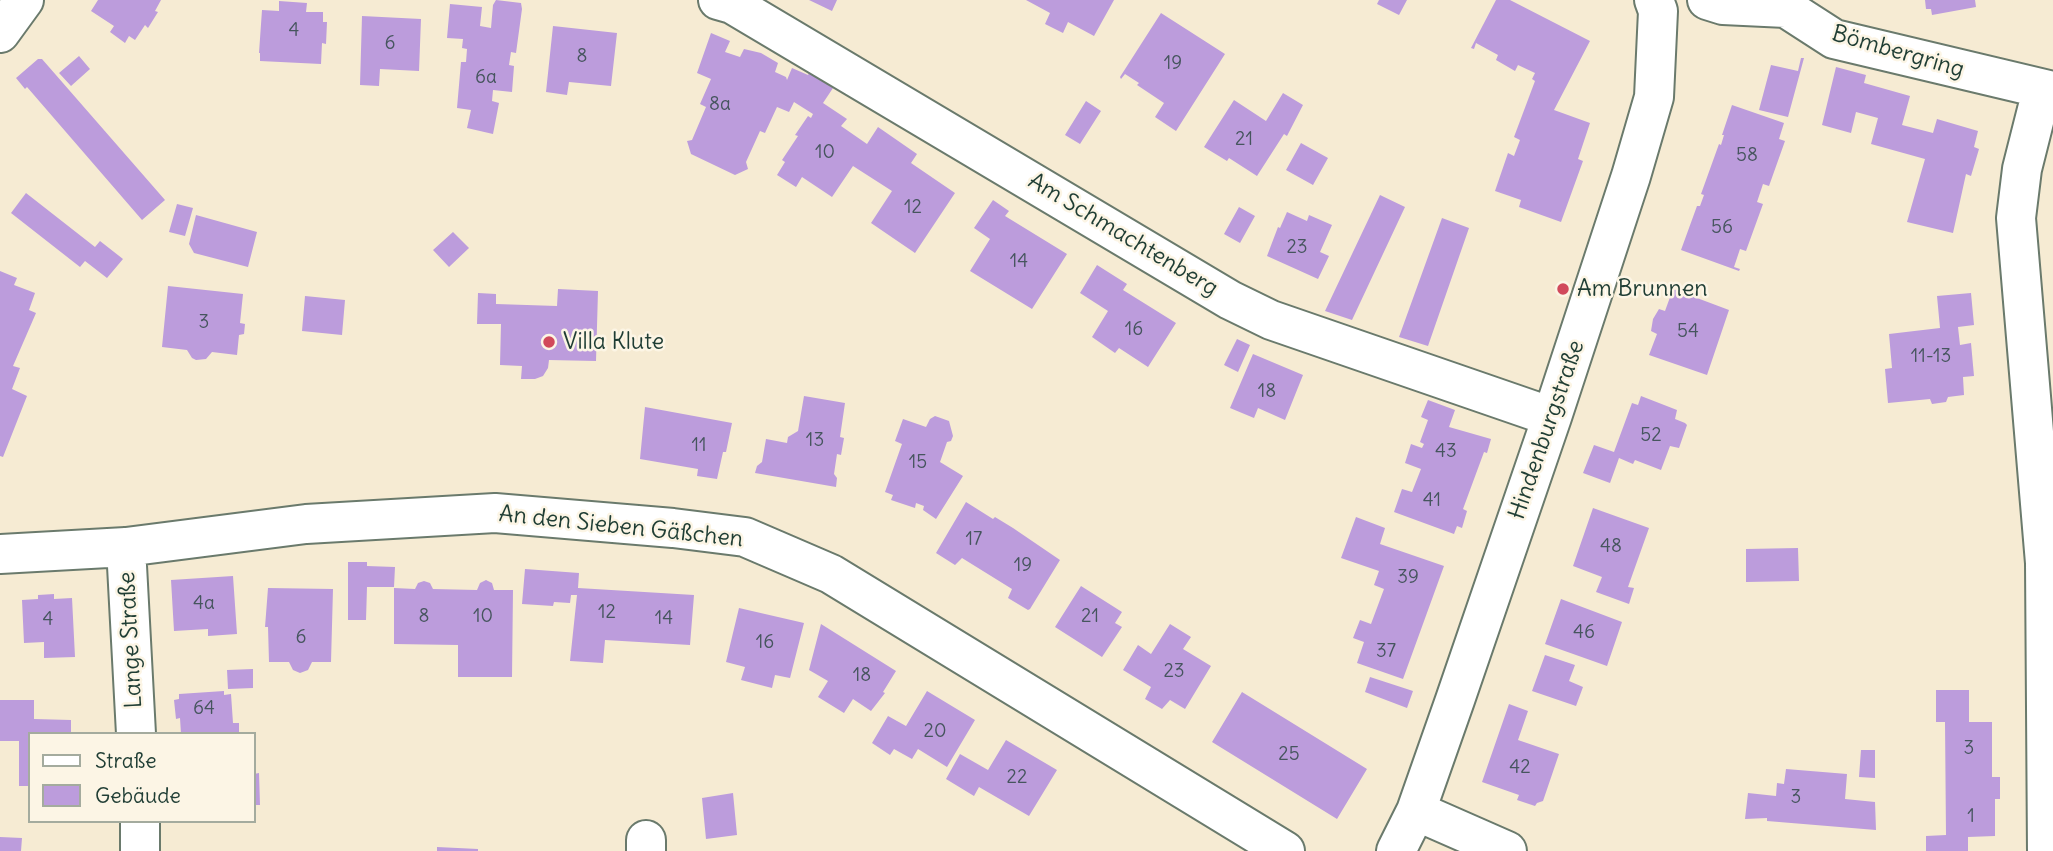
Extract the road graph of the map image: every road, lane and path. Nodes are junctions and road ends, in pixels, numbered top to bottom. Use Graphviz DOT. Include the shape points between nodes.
graph roads {
  1 [pos="24,0"];
  2 [pos="718,0"];
  3 [pos="1654,0"];
  4 [pos="1707,0"];
  5 [pos="1790,4"];
  6 [pos="0,33"];
  7 [pos="2048,91"];
  8 [pos="1552,417"];
  9 [pos="126,547"];
  10 [pos="0,554"];
  11 [pos="136,732"];
  12 [pos="1416,811"];
  13 [pos="141,823"];
  14 [pos="140,851"];
  15 [pos="1285,851"];
  16 [pos="1396,851"];
  17 [pos="1507,851"];
  18 [pos="2047,851"];
  1 -- 6 [label="street"];
  2 -- 8 [label="street, Am Schmachtenberg" via="768,25 1230,300 1271,320"];
  3 -- 8 [label="street, Hindenburgstraße" via="1658,11 1654,97"];
  4 -- 5 [label="street, Bömbergring" via="1723,5"];
  5 -- 7 [label="street, Bömbergring" via="1834,39"];
  7 -- 18 [label="street" via="2022,169 2016,218 2044,551"];
  8 -- 12 [label="street, Hindenburgstraße"];
  9 -- 10 [label="street, An den Sieben Gäßchen"];
  9 -- 11 [label="street, Lange Straße"];
  9 -- 15 [label="street, An den Sieben Gäßchen" via="306,524 495,513 745,537 831,574"];
  12 -- 16 [label="street, Hindenburgstraße"];
  12 -- 17 [label="street"];
  13 -- 14 [label="street"];
}
